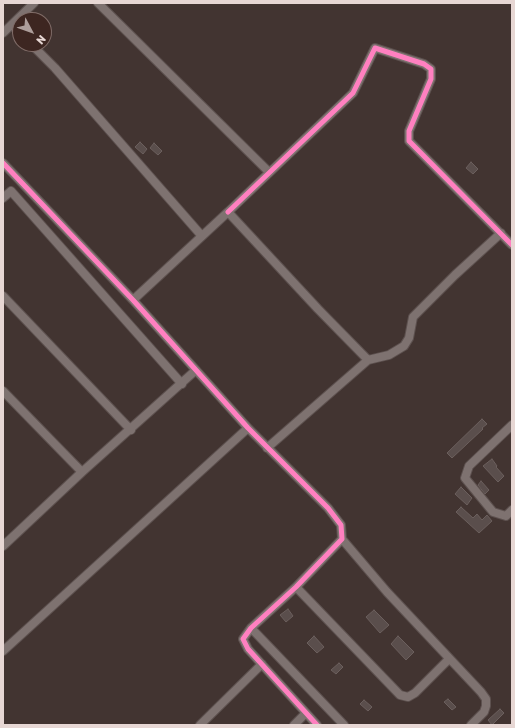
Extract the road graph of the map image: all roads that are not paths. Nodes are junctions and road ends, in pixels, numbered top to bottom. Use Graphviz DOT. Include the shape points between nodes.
graph roads {
  1 [pos="34,3"];
  2 [pos="98,3"];
  3 [pos="25,12"];
  4 [pos="12,26"];
  5 [pos="3,33"];
  6 [pos="39,52"];
  7 [pos="3,163"];
  8 [pos="270,172"];
  9 [pos="3,198"];
  10 [pos="228,212"];
  11 [pos="501,233"];
  12 [pos="202,235"];
  13 [pos="512,245"];
  14 [pos="3,296"];
  15 [pos="133,300"];
  16 [pos="368,360"];
  17 [pos="196,370"];
  18 [pos="182,384"];
  19 [pos="3,390"];
  20 [pos="512,425"];
  21 [pos="248,428"];
  22 [pos="130,430"];
  23 [pos="267,448"];
  24 [pos="82,472"];
  25 [pos="512,510"];
  26 [pos="342,539"];
  27 [pos="3,546"];
  28 [pos="296,587"];
  29 [pos="251,628"];
  30 [pos="3,651"];
  31 [pos="449,659"];
  32 [pos="262,664"];
  33 [pos="306,714"];
  34 [pos="200,725"];
  35 [pos="294,725"];
  36 [pos="317,725"];
  37 [pos="344,725"];
  38 [pos="471,725"];
  1 -- 3 [label="street"];
  2 -- 8 [label="street"];
  4 -- 5 [label="street"];
  6 -- 12 [label="street"];
  7 -- 15 [label="street"];
  8 -- 10 [label="street"];
  8 -- 11 [label="street" via="353,93 376,48 424,64 431,69 431,79 409,130 409,141"];
  9 -- 18 [label="street" via="11,191"];
  10 -- 12 [label="street"];
  10 -- 16 [label="street"];
  11 -- 13 [label="street"];
  11 -- 16 [label="street" via="413,317 409,338 404,346 389,355"];
  12 -- 15 [label="street"];
  14 -- 22 [label="street"];
  15 -- 17 [label="street"];
  16 -- 23 [label="street"];
  17 -- 18 [label="street"];
  17 -- 21 [label="street"];
  18 -- 22 [label="street"];
  19 -- 24 [label="street"];
  20 -- 25 [label="street" via="469,466 465,478 493,512 506,516"];
  21 -- 23 [label="street"];
  21 -- 30 [label="street"];
  22 -- 24 [label="street"];
  23 -- 26 [label="street" via="336,518 342,528"];
  24 -- 27 [label="street"];
  26 -- 28 [label="street"];
  26 -- 31 [label="street"];
  28 -- 29 [label="street"];
  28 -- 31 [label="street" via="400,695 408,697 415,693"];
  29 -- 32 [label="street" via="243,639 248,649"];
  29 -- 37 [label="street"];
  31 -- 38 [label="street" via="486,699 484,712"];
  32 -- 33 [label="street"];
  32 -- 34 [label="street"];
  33 -- 35 [label="street"];
  33 -- 36 [label="street"];
}
